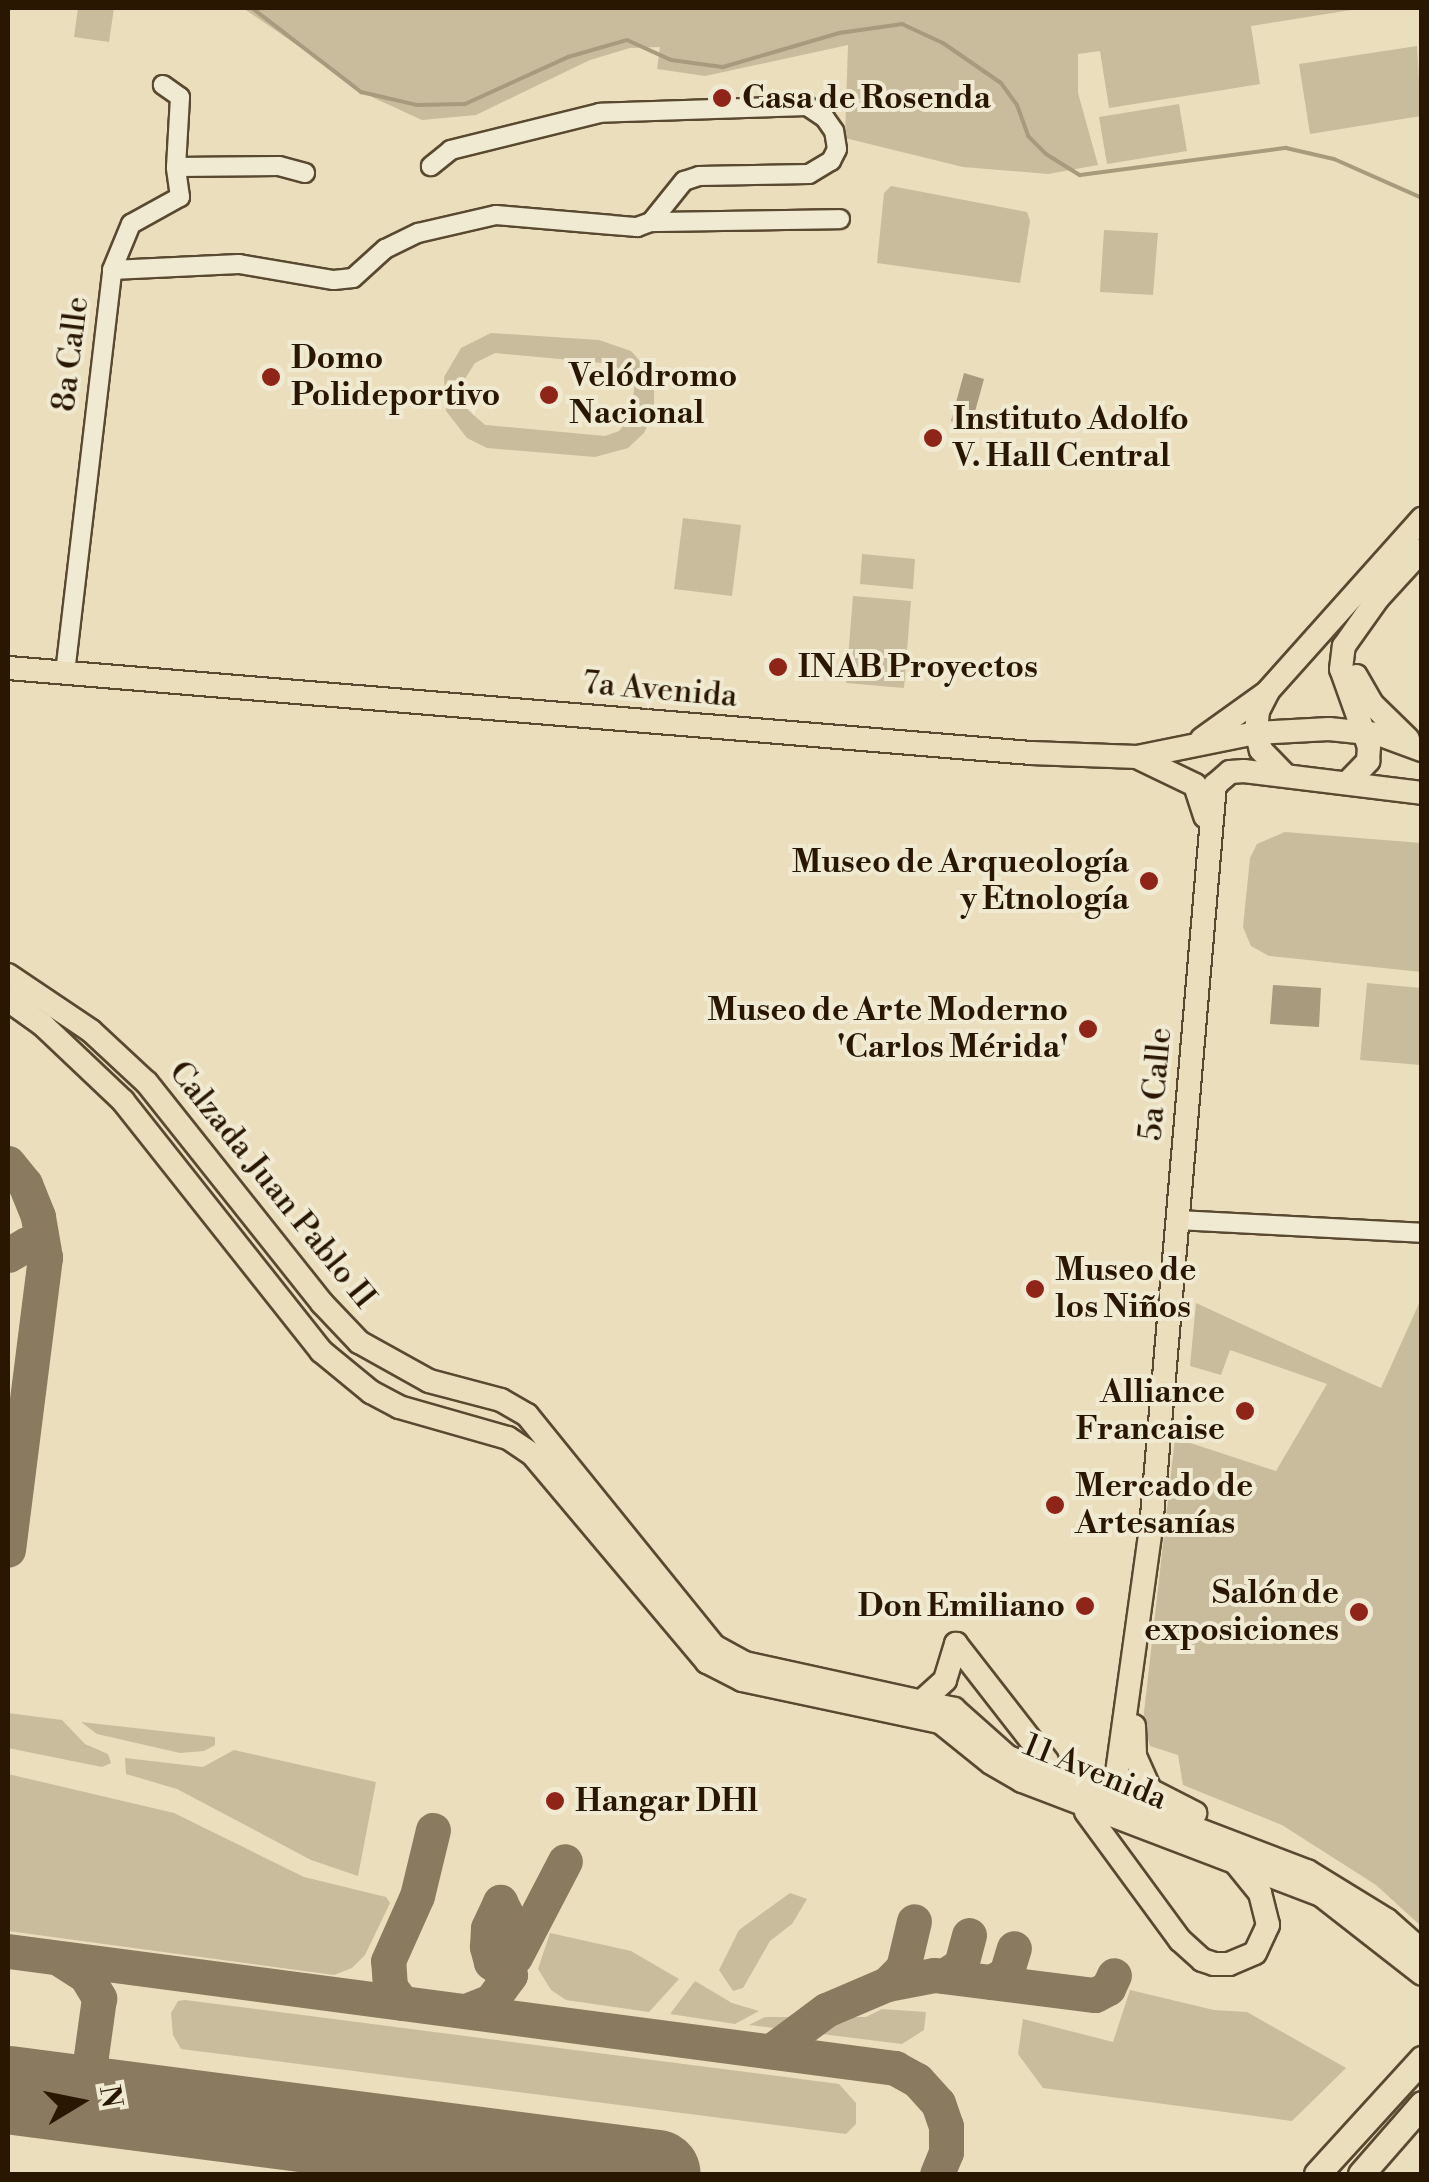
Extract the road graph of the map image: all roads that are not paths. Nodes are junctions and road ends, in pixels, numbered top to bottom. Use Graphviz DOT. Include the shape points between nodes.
graph roads {
  1 [pos="163,85"];
  2 [pos="176,166"];
  3 [pos="431,166"];
  4 [pos="306,174"];
  5 [pos="840,219"];
  6 [pos="651,222"];
  7 [pos="112,270"];
  8 [pos="1422,519"];
  9 [pos="1422,550"];
  10 [pos="1355,628"];
  11 [pos="8,668"];
  12 [pos="65,673"];
  13 [pos="1268,691"];
  14 [pos="1365,731"];
  15 [pos="1256,734"];
  16 [pos="1188,748"];
  17 [pos="1421,750"];
  18 [pos="1137,758"];
  19 [pos="1422,764"];
  20 [pos="1284,775"];
  21 [pos="1350,781"];
  22 [pos="1422,785"];
  23 [pos="1422,793"];
  24 [pos="1204,874"];
  25 [pos="8,975"];
  26 [pos="8,1000"];
  27 [pos="1177,1220"];
  28 [pos="1422,1234"];
  29 [pos="1151,1528"];
  30 [pos="737,1669"];
  31 [pos="922,1701"];
  32 [pos="1047,1761"];
  33 [pos="1114,1787"];
  34 [pos="1086,1812"];
  35 [pos="1117,1825"];
  36 [pos="1234,1860"];
  37 [pos="1307,1870"];
  38 [pos="1131,1871"];
  39 [pos="1422,1951"];
  40 [pos="1422,1974"];
  41 [pos="1422,2059"];
  42 [pos="1422,2104"];
  43 [pos="1317,2174"];
  44 [pos="1361,2174"];
  1 -- 2 [label="street, 8a Calle" via="180,97"];
  2 -- 4 [label="street" via="279,166"];
  2 -- 7 [label="street, 8a Calle" via="180,198 131,224"];
  3 -- 6 [label="street" via="451,150 600,113 807,106 834,132 836,149 822,170 699,176 673,190"];
  5 -- 6 [label="street"];
  6 -- 7 [label="street" via="619,229 496,214 418,233 385,249 352,278 334,280 239,264"];
  7 -- 12 [label="street, 8a Calle"];
  8 -- 13 [label="main road"];
  9 -- 10 [label="main road"];
  10 -- 14 [label="main road" via="1341,669"];
  10 -- 17 [label="main road" via="1355,672 1363,692"];
  11 -- 12 [label="main road, 7a Avenida"];
  12 -- 18 [label="main road, 7a Avenida"];
  13 -- 15 [label="main road"];
  13 -- 16 [label="main road"];
  14 -- 15 [label="main road, 7a Avenida"];
  14 -- 17 [label="main road, 7a Avenida"];
  14 -- 21 [label="main road" via="1368,761"];
  15 -- 16 [label="main road, 7a Avenida"];
  15 -- 20 [label="main road"];
  16 -- 18 [label="main road, 7a Avenida"];
  18 -- 24 [label="main road" via="1200,793"];
  19 -- 22 [label="main road"];
  20 -- 21 [label="main road"];
  20 -- 24 [label="main road, 5a Calle" via="1244,771 1221,777"];
  21 -- 23 [label="main road"];
  24 -- 27 [label="main road, 5a Calle"];
  25 -- 30 [label="main road, Calzada Juan Pablo II" via="91,1032 147,1082 359,1342 429,1382 501,1400 526,1414"];
  26 -- 30 [label="main road, Calzada Juan Pablo II" via="123,1101 321,1351 399,1407 508,1438 532,1454 697,1653"];
  27 -- 28 [label="street"];
  27 -- 29 [label="main road, 5a Calle"];
  29 -- 33 [label="main road, 5a Calle"];
  29 -- 37 [label="main road" via="1133,1738 1141,1775 1162,1798 1274,1843"];
  30 -- 31 [label="main road, 11 Avenida"];
  30 -- 36 [label="main road, 11 Avenida" via="940,1722 1022,1781"];
  31 -- 32 [label="main road" via="946,1680 956,1644"];
  31 -- 37 [label="main road, 11 Avenida" via="954,1709 1008,1758"];
  34 -- 38 [label="main road"];
  35 -- 38 [label="main road"];
  36 -- 38 [label="main road" via="1260,1893 1268,1925 1255,1953 1229,1964 1190,1951"];
  36 -- 40 [label="main road, 11 Avenida" via="1320,1895"];
  37 -- 39 [label="main road, 11 Avenida" via="1387,1920"];
  41 -- 43 [label="highway"];
  42 -- 44 [label="highway"];
}
